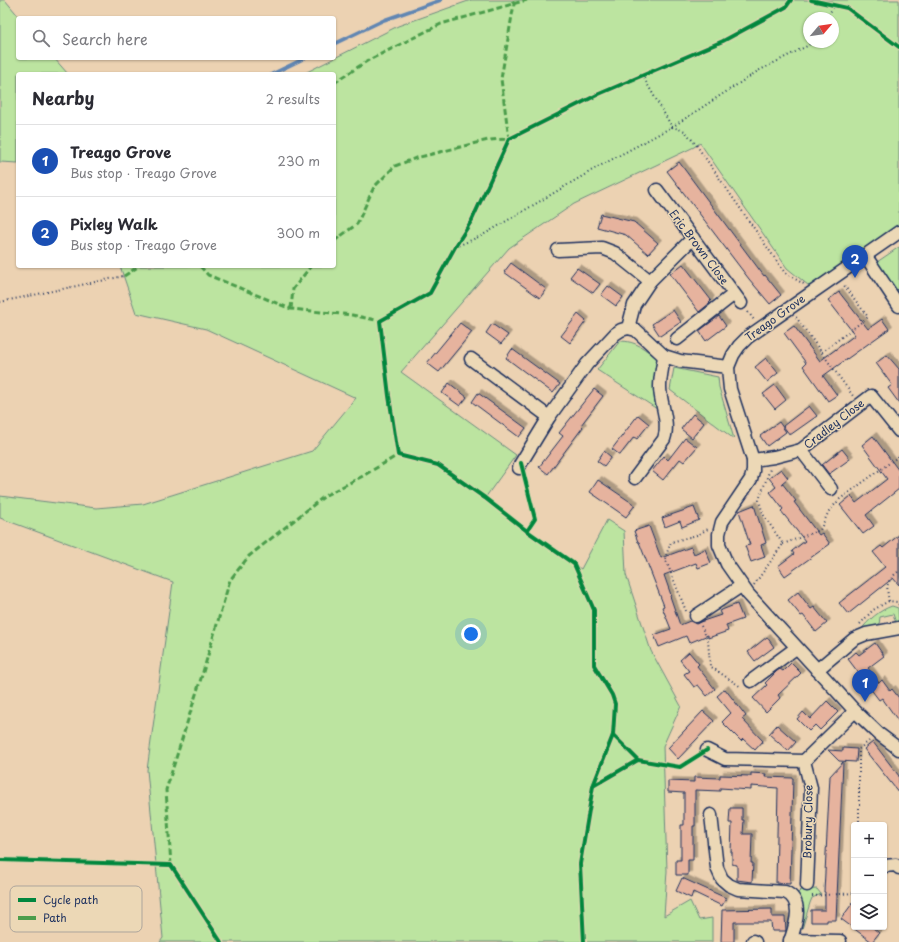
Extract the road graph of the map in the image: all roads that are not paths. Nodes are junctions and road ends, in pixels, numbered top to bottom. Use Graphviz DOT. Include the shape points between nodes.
graph roads {
  1 [pos="657,190"];
  2 [pos="899,232"];
  3 [pos="693,238"];
  4 [pos="558,250"];
  5 [pos="865,255"];
  6 [pos="650,281"];
  7 [pos="899,306"];
  8 [pos="628,328"];
  9 [pos="677,339"];
  10 [pos="664,356"];
  11 [pos="471,358"];
  12 [pos="728,367"];
  13 [pos="548,417"];
  14 [pos="899,431"];
  15 [pos="801,450"];
  16 [pos="753,460"];
  17 [pos="518,468"];
  18 [pos="636,478"];
  19 [pos="831,489"];
  20 [pos="745,590"];
  21 [pos="696,616"];
  22 [pos="899,628"];
  23 [pos="796,648"];
  24 [pos="817,670"];
  25 [pos="751,681"];
  26 [pos="855,711"];
  27 [pos="899,749"];
  28 [pos="707,750"];
  29 [pos="804,760"];
  30 [pos="711,815"];
  31 [pos="887,866"];
  32 [pos="899,868"];
  33 [pos="807,885"];
  34 [pos="790,941"];
  35 [pos="840,941"];
  1 -- 3 [label="street, Eric Brown Close"];
  2 -- 5 [label="street, Treago Grove"];
  3 -- 6 [label="street"];
  3 -- 9 [label="street, Eric Brown Close" via="738,299"];
  4 -- 6 [label="street" via="602,248 615,253"];
  5 -- 7 [label="street"];
  5 -- 12 [label="street, Treago Grove" via="748,337 739,346"];
  6 -- 8 [label="street" via="634,305"];
  8 -- 10 [label="street" via="636,330"];
  8 -- 13 [label="street" via="615,334 587,364"];
  10 -- 12 [label="street" via="680,361"];
  10 -- 18 [label="street" via="660,386 666,432"];
  11 -- 13 [label="street"];
  12 -- 16 [label="street" via="730,389"];
  13 -- 17 [label="street"];
  14 -- 15 [label="street, Cradley Close" via="871,396"];
  15 -- 16 [label="street, Cradley Close"];
  15 -- 19 [label="street"];
  16 -- 20 [label="street" via="751,479 722,522 719,534 722,554"];
  20 -- 21 [label="street"];
  20 -- 23 [label="street"];
  22 -- 24 [label="street" via="873,632 854,640"];
  23 -- 24 [label="street"];
  23 -- 25 [label="street"];
  24 -- 26 [label="street"];
  26 -- 27 [label="street"];
  26 -- 29 [label="street"];
  28 -- 29 [label="street" via="725,759"];
  29 -- 33 [label="street, Brobury Close" via="811,788"];
  30 -- 34 [label="street" via="717,868 722,879 738,889 785,892 795,899 797,912"];
  31 -- 32 [label="street" via="896,865"];
  34 -- 35 [label="street"];
}
